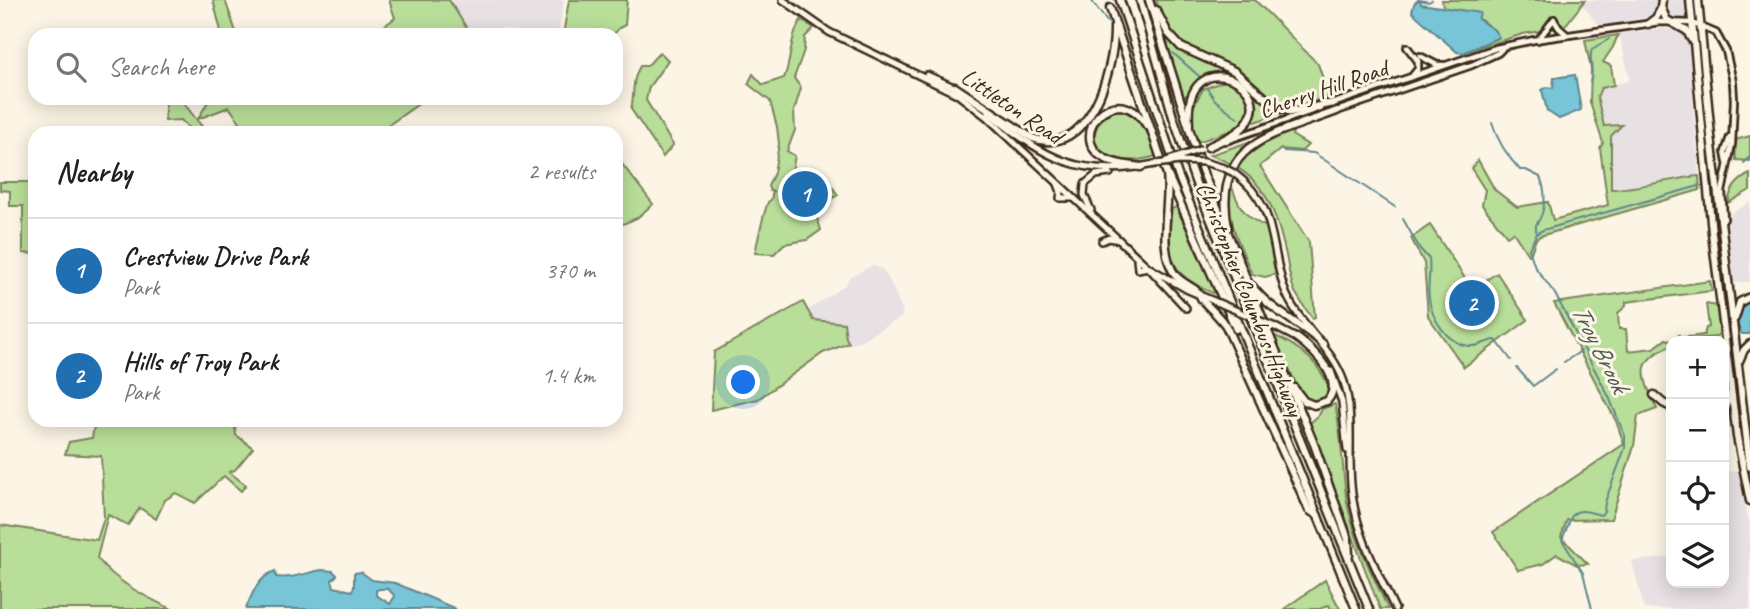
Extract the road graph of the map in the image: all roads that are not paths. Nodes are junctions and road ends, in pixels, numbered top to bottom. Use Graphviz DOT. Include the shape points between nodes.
graph roads {
  1 [pos="783,0"];
  2 [pos="1108,0"];
  3 [pos="1120,0"];
  4 [pos="1140,0"];
  5 [pos="1150,0"];
  6 [pos="1690,0"];
  7 [pos="1698,0"];
  8 [pos="1662,4"];
  9 [pos="1110,8"];
  10 [pos="1668,21"];
  11 [pos="1692,23"];
  12 [pos="1648,24"];
  13 [pos="1700,25"];
  14 [pos="1569,35"];
  15 [pos="1538,40"];
  16 [pos="1407,47"];
  17 [pos="1503,48"];
  18 [pos="1694,50"];
  19 [pos="1420,56"];
  20 [pos="1448,65"];
  21 [pos="906,69"];
  22 [pos="1410,78"];
  23 [pos="955,87"];
  24 [pos="1334,103"];
  25 [pos="1337,111"];
  26 [pos="1155,144"];
  27 [pos="1193,144"];
  28 [pos="1205,148"];
  29 [pos="1155,164"];
  30 [pos="1141,167"];
  31 [pos="1131,169"];
  32 [pos="1167,174"];
  33 [pos="1057,181"];
  34 [pos="1076,199"];
  35 [pos="1095,217"];
  36 [pos="1104,225"];
  37 [pos="1119,240"];
  38 [pos="1230,240"];
  39 [pos="1724,244"];
  40 [pos="1148,267"];
  41 [pos="1245,276"];
  42 [pos="1197,294"];
  43 [pos="1750,297"];
  44 [pos="1734,326"];
  45 [pos="1269,334"];
  46 [pos="1297,338"];
  47 [pos="1323,344"];
  48 [pos="1750,344"];
  49 [pos="1738,362"];
  50 [pos="1255,365"];
  51 [pos="1731,389"];
  52 [pos="1654,395"];
  53 [pos="1729,400"];
  54 [pos="1666,404"];
  55 [pos="1350,463"];
  56 [pos="1750,467"];
  57 [pos="1750,501"];
  58 [pos="1318,516"];
  59 [pos="1349,561"];
  60 [pos="1356,609"];
  61 [pos="1368,609"];
  62 [pos="1395,609"];
  1 -- 21 [label="main road, Littleton Road" via="829,32"];
  2 -- 9 [label="highway"];
  3 -- 50 [label="highway, Christopher Columbus Highway" via="1178,175"];
  4 -- 59 [label="highway, Christopher Columbus Highway" via="1195,181"];
  5 -- 24 [label="highway" via="1181,47 1234,71 1276,107 1291,112"];
  5 -- 27 [label="highway"];
  6 -- 11 [label="highway"];
  7 -- 13 [label="highway"];
  8 -- 10 [label="highway"];
  8 -- 12 [label="highway" via="1658,16"];
  9 -- 23 [label="highway" via="1114,39 1105,83 1082,124 1062,140 1032,138"];
  9 -- 26 [label="highway"];
  10 -- 11 [label="main road, Cherry Hill Road"];
  10 -- 12 [label="main road, Cherry Hill Road"];
  10 -- 18 [label="highway" via="1687,31"];
  11 -- 13 [label="main road, Cherry Hill Road"];
  11 -- 18 [label="highway"];
  12 -- 14 [label="main road, Cherry Hill Road"];
  13 -- 39 [label="highway"];
  13 -- 39 [label="main road, Cherry Hill Road" via="1716,33 1726,51 1734,88 1722,192"];
  14 -- 15 [label="main road, Cherry Hill Road"];
  14 -- 15 [label="main road" via="1554,19"];
  15 -- 17 [label="main road, Cherry Hill Road"];
  16 -- 22 [label="main road" via="1419,64"];
  17 -- 20 [label="main road, Cherry Hill Road"];
  17 -- 25 [label="main road, Cherry Hill Road" via="1472,65"];
  18 -- 51 [label="highway"];
  19 -- 20 [label="main road"];
  20 -- 22 [label="main road, Cherry Hill Road"];
  21 -- 23 [label="main road, Littleton Road"];
  21 -- 33 [label="main road, Littleton Road" via="957,94"];
  22 -- 24 [label="main road, Cherry Hill Road"];
  23 -- 31 [label="main road, Littleton Road" via="1050,156 1096,169"];
  24 -- 28 [label="main road, Cherry Hill Road"];
  25 -- 38 [label="highway" via="1263,139 1239,156 1228,173 1224,195"];
  26 -- 30 [label="highway" via="1143,120 1128,108 1108,108 1095,118 1090,139 1100,157"];
  26 -- 32 [label="highway"];
  27 -- 28 [label="highway" via="1188,118 1194,91 1209,78 1230,77 1247,91 1251,113 1240,130"];
  27 -- 38 [label="highway"];
  28 -- 29 [label="main road, Cherry Hill Road, bridge"];
  29 -- 30 [label="main road, Littleton Road"];
  29 -- 47 [label="main road, Littleton Road, bridge" via="1204,162 1234,173 1253,189 1272,230 1285,291"];
  30 -- 31 [label="main road, Littleton Road"];
  31 -- 35 [label="main road" via="1087,181 1084,195"];
  32 -- 42 [label="highway" via="1167,258 1176,276"];
  32 -- 50 [label="highway"];
  33 -- 34 [label="main road, Littleton Road"];
  33 -- 34 [label="main road" via="1060,198"];
  34 -- 35 [label="main road, Littleton Road"];
  35 -- 36 [label="main road, Littleton Road"];
  36 -- 37 [label="main road, Littleton Road"];
  36 -- 37 [label="main road" via="1102,241"];
  37 -- 40 [label="main road, Littleton Road" via="1137,257 1138,269"];
  38 -- 41 [label="highway"];
  39 -- 44 [label="highway"];
  40 -- 42 [label="main road, Littleton Road"];
  40 -- 42 [label="main road" via="1186,308 1183,297"];
  41 -- 45 [label="highway"];
  41 -- 47 [label="highway" via="1263,300"];
  42 -- 46 [label="main road, Littleton Road, bridge"];
  42 -- 58 [label="highway" via="1229,332 1305,503"];
  43 -- 44 [label="highway" via="1740,302"];
  44 -- 49 [label="highway"];
  45 -- 46 [label="highway" via="1301,398 1309,404 1322,404 1332,395 1332,381 1320,360"];
  45 -- 59 [label="highway" via="1348,539"];
  46 -- 55 [label="main road, Littleton Road" via="1319,354 1336,382"];
  47 -- 55 [label="main road, Littleton Road" via="1346,392"];
  48 -- 49 [label="highway"];
  49 -- 56 [label="highway"];
  50 -- 58 [label="highway, Christopher Columbus Highway"];
  51 -- 53 [label="highway"];
  51 -- 57 [label="highway"];
  52 -- 54 [label="highway"];
  55 -- 62 [label="main road, Littleton Road" via="1362,536"];
  58 -- 60 [label="highway, Christopher Columbus Highway"];
  59 -- 61 [label="highway, Christopher Columbus Highway"];
}
